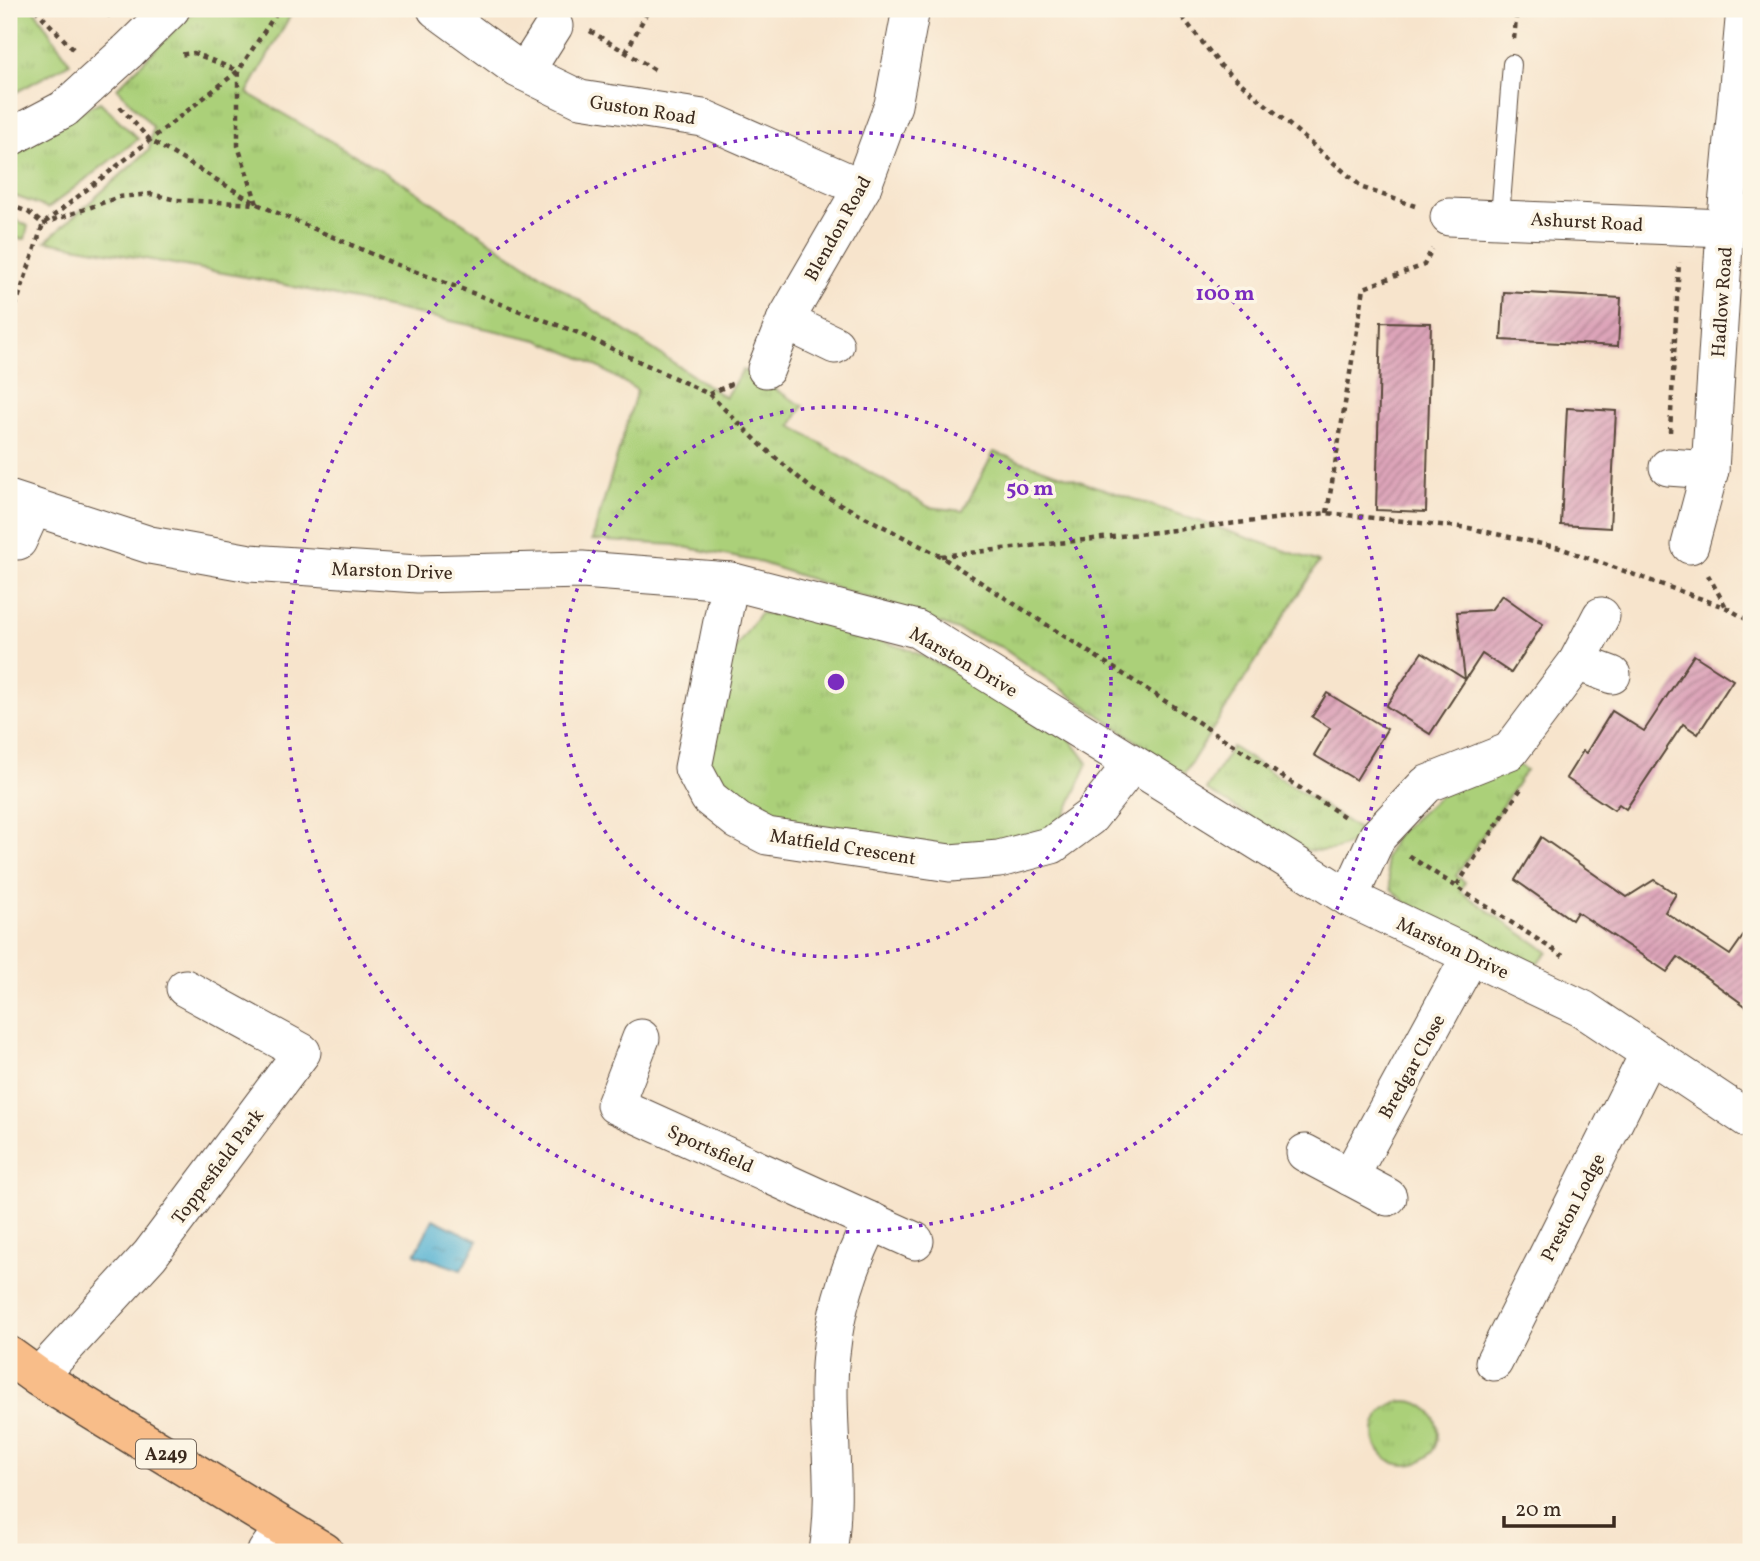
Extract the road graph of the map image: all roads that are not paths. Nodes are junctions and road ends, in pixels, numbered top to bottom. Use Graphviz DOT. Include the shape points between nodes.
graph roads {
  1 [pos="171,9"];
  2 [pos="436,9"];
  3 [pos="911,9"];
  4 [pos="1745,9"];
  5 [pos="569,27"];
  6 [pos="1512,64"];
  7 [pos="525,72"];
  8 [pos="9,138"];
  9 [pos="862,188"];
  10 [pos="1449,217"];
  11 [pos="1500,217"];
  12 [pos="1726,228"];
  13 [pos="785,321"];
  14 [pos="835,345"];
  15 [pos="766,369"];
  16 [pos="1668,467"];
  17 [pos="1710,470"];
  18 [pos="21,503"];
  19 [pos="18,541"];
  20 [pos="1690,545"];
  21 [pos="730,581"];
  22 [pos="1601,616"];
  23 [pos="1577,662"];
  24 [pos="1612,675"];
  25 [pos="1132,764"];
  26 [pos="1349,898"];
  27 [pos="1471,955"];
  28 [pos="185,988"];
  29 [pos="641,1038"];
  30 [pos="1649,1053"];
  31 [pos="1751,1121"];
  32 [pos="1305,1153"];
  33 [pos="1350,1177"];
  34 [pos="1388,1197"];
  35 [pos="872,1221"];
  36 [pos="915,1241"];
  37 [pos="1494,1362"];
  38 [pos="23,1366"];
  39 [pos="275,1539"];
  40 [pos="324,1552"];
  41 [pos="828,1552"];
  1 -- 8 [label="street, bridge" via="64,109"];
  2 -- 7 [label="street, Guston Road"];
  3 -- 9 [label="street, Blendon Road" via="893,105"];
  4 -- 12 [label="street, Hadlow Road"];
  5 -- 7 [label="street"];
  6 -- 11 [label="lane"];
  7 -- 9 [label="street, Guston Road" via="580,99 704,118"];
  9 -- 13 [label="street, Blendon Road"];
  10 -- 11 [label="street, Ashurst Road"];
  11 -- 12 [label="street, Ashurst Road"];
  12 -- 17 [label="street, Hadlow Road"];
  13 -- 14 [label="street"];
  13 -- 15 [label="street, Blendon Road"];
  16 -- 17 [label="street"];
  17 -- 20 [label="street, Hadlow Road"];
  18 -- 19 [label="street, Marston Drive"];
  18 -- 21 [label="street, Marston Drive" via="150,545 250,563 418,574 582,570"];
  21 -- 25 [label="street, Marston Drive" via="917,629"];
  21 -- 25 [label="street, Matfield Crescent" via="693,768 709,798 767,836 950,863 999,859 1052,845 1090,817"];
  22 -- 23 [label="street"];
  23 -- 24 [label="street"];
  23 -- 26 [label="street" via="1510,751 1427,784 1377,837"];
  25 -- 26 [label="street, Marston Drive"];
  26 -- 27 [label="street, Marston Drive"];
  27 -- 30 [label="street, Marston Drive" via="1583,1009"];
  27 -- 33 [label="street, Bredgar Close"];
  28 -- 38 [label="street, Toppesfield Park" via="302,1052 150,1255"];
  29 -- 35 [label="street, Sportsfield" via="615,1105"];
  30 -- 31 [label="street, Marston Drive"];
  30 -- 37 [label="street, Preston Lodge"];
  32 -- 33 [label="street"];
  33 -- 34 [label="street"];
  35 -- 36 [label="street, Sportsfield"];
  35 -- 41 [label="street" via="852,1258 832,1340 829,1391 834,1485"];
  38 -- 39 [label="highway, A249"];
  39 -- 40 [label="highway, A249"];
}
